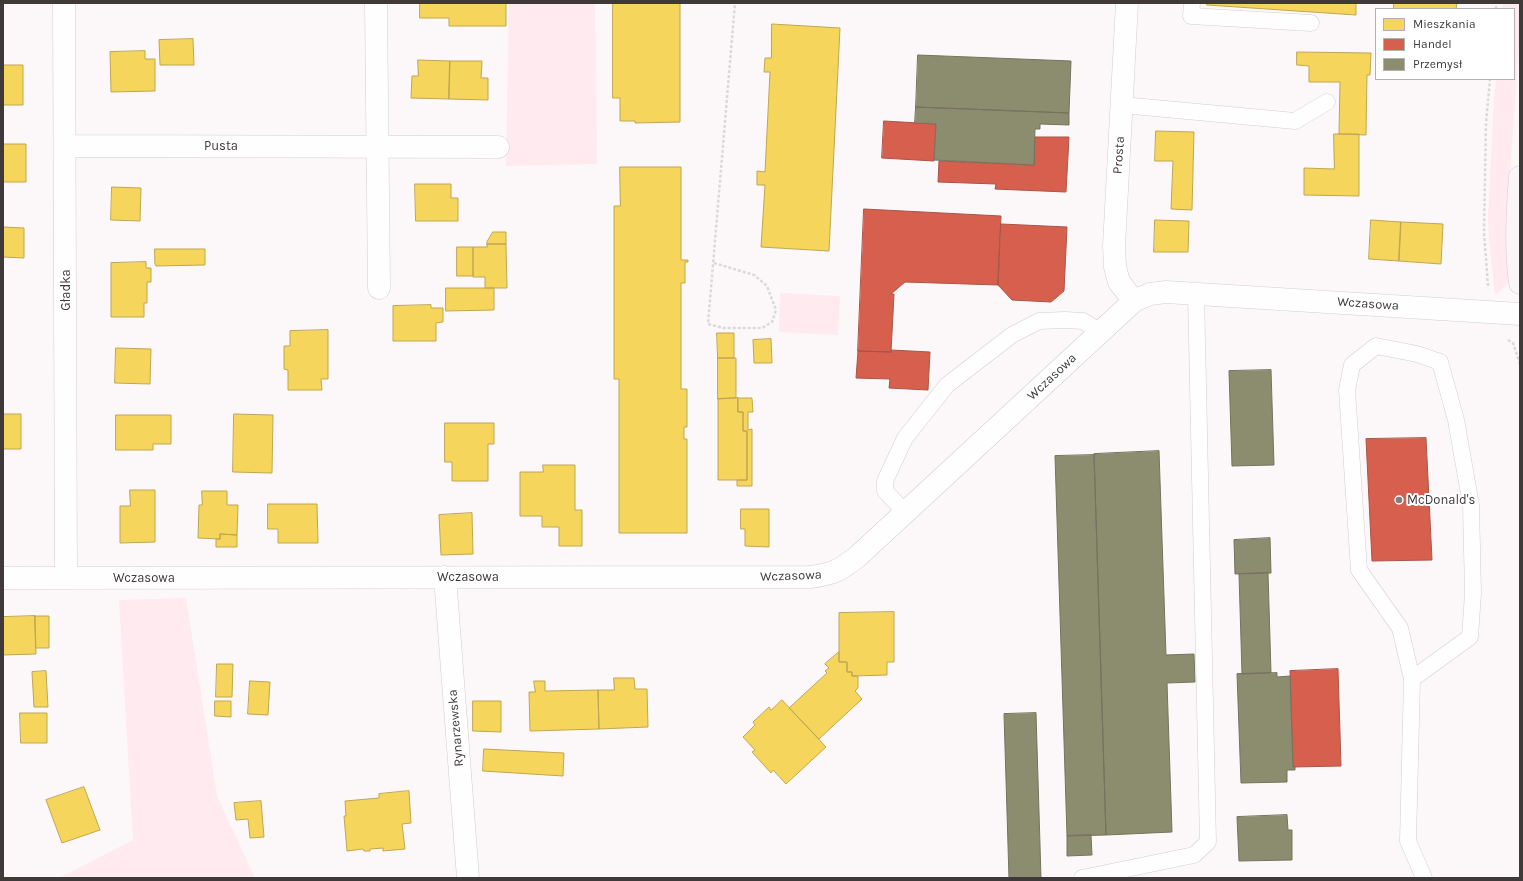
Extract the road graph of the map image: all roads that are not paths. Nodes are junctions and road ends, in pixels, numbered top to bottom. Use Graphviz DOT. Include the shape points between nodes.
graph roads {
  1 [pos="64,3"];
  2 [pos="376,3"];
  3 [pos="1127,3"];
  4 [pos="1192,3"];
  5 [pos="1311,23"];
  6 [pos="1327,102"];
  7 [pos="1122,105"];
  8 [pos="65,146"];
  9 [pos="376,146"];
  10 [pos="498,147"];
  11 [pos="1520,178"];
  12 [pos="1520,283"];
  13 [pos="379,288"];
  14 [pos="1196,294"];
  15 [pos="1134,301"];
  16 [pos="1520,314"];
  17 [pos="1100,332"];
  18 [pos="905,512"];
  19 [pos="445,577"];
  20 [pos="3,578"];
  21 [pos="66,578"];
  22 [pos="1412,679"];
  23 [pos="468,878"];
  24 [pos="1082,878"];
  25 [pos="1424,878"];
  1 -- 8 [label="street, Gładka"];
  2 -- 9 [label="street"];
  3 -- 7 [label="street, Prosta"];
  4 -- 5 [label="lane" via="1191,16"];
  6 -- 7 [label="lane" via="1295,121"];
  7 -- 15 [label="street, Prosta" via="1115,267 1119,282"];
  8 -- 9 [label="street, Pusta"];
  8 -- 21 [label="street, Gładka"];
  9 -- 10 [label="street, Pusta"];
  9 -- 13 [label="street"];
  11 -- 12 [label="main road" via="1517,229"];
  14 -- 15 [label="street, Wczasowa" via="1166,292 1150,294"];
  14 -- 16 [label="street, Wczasowa"];
  14 -- 24 [label="lane" via="1208,842 1194,855"];
  15 -- 17 [label="street, Wczasowa"];
  17 -- 18 [label="street, Wczasowa"];
  17 -- 18 [label="lane" via="1083,321 1038,321 1012,335 947,385 905,438 885,481 886,491"];
  18 -- 19 [label="street, Wczasowa" via="847,565 828,575"];
  19 -- 21 [label="street, Wczasowa"];
  19 -- 23 [label="street, Rynarzewska"];
  20 -- 21 [label="street, Wczasowa"];
  22 -- 22 [label="lane" via="1470,637 1473,593 1471,505 1456,420 1440,362 1417,354 1376,346 1352,365 1347,390 1359,570 1400,628"];
  22 -- 25 [label="lane" via="1408,841"];
}
